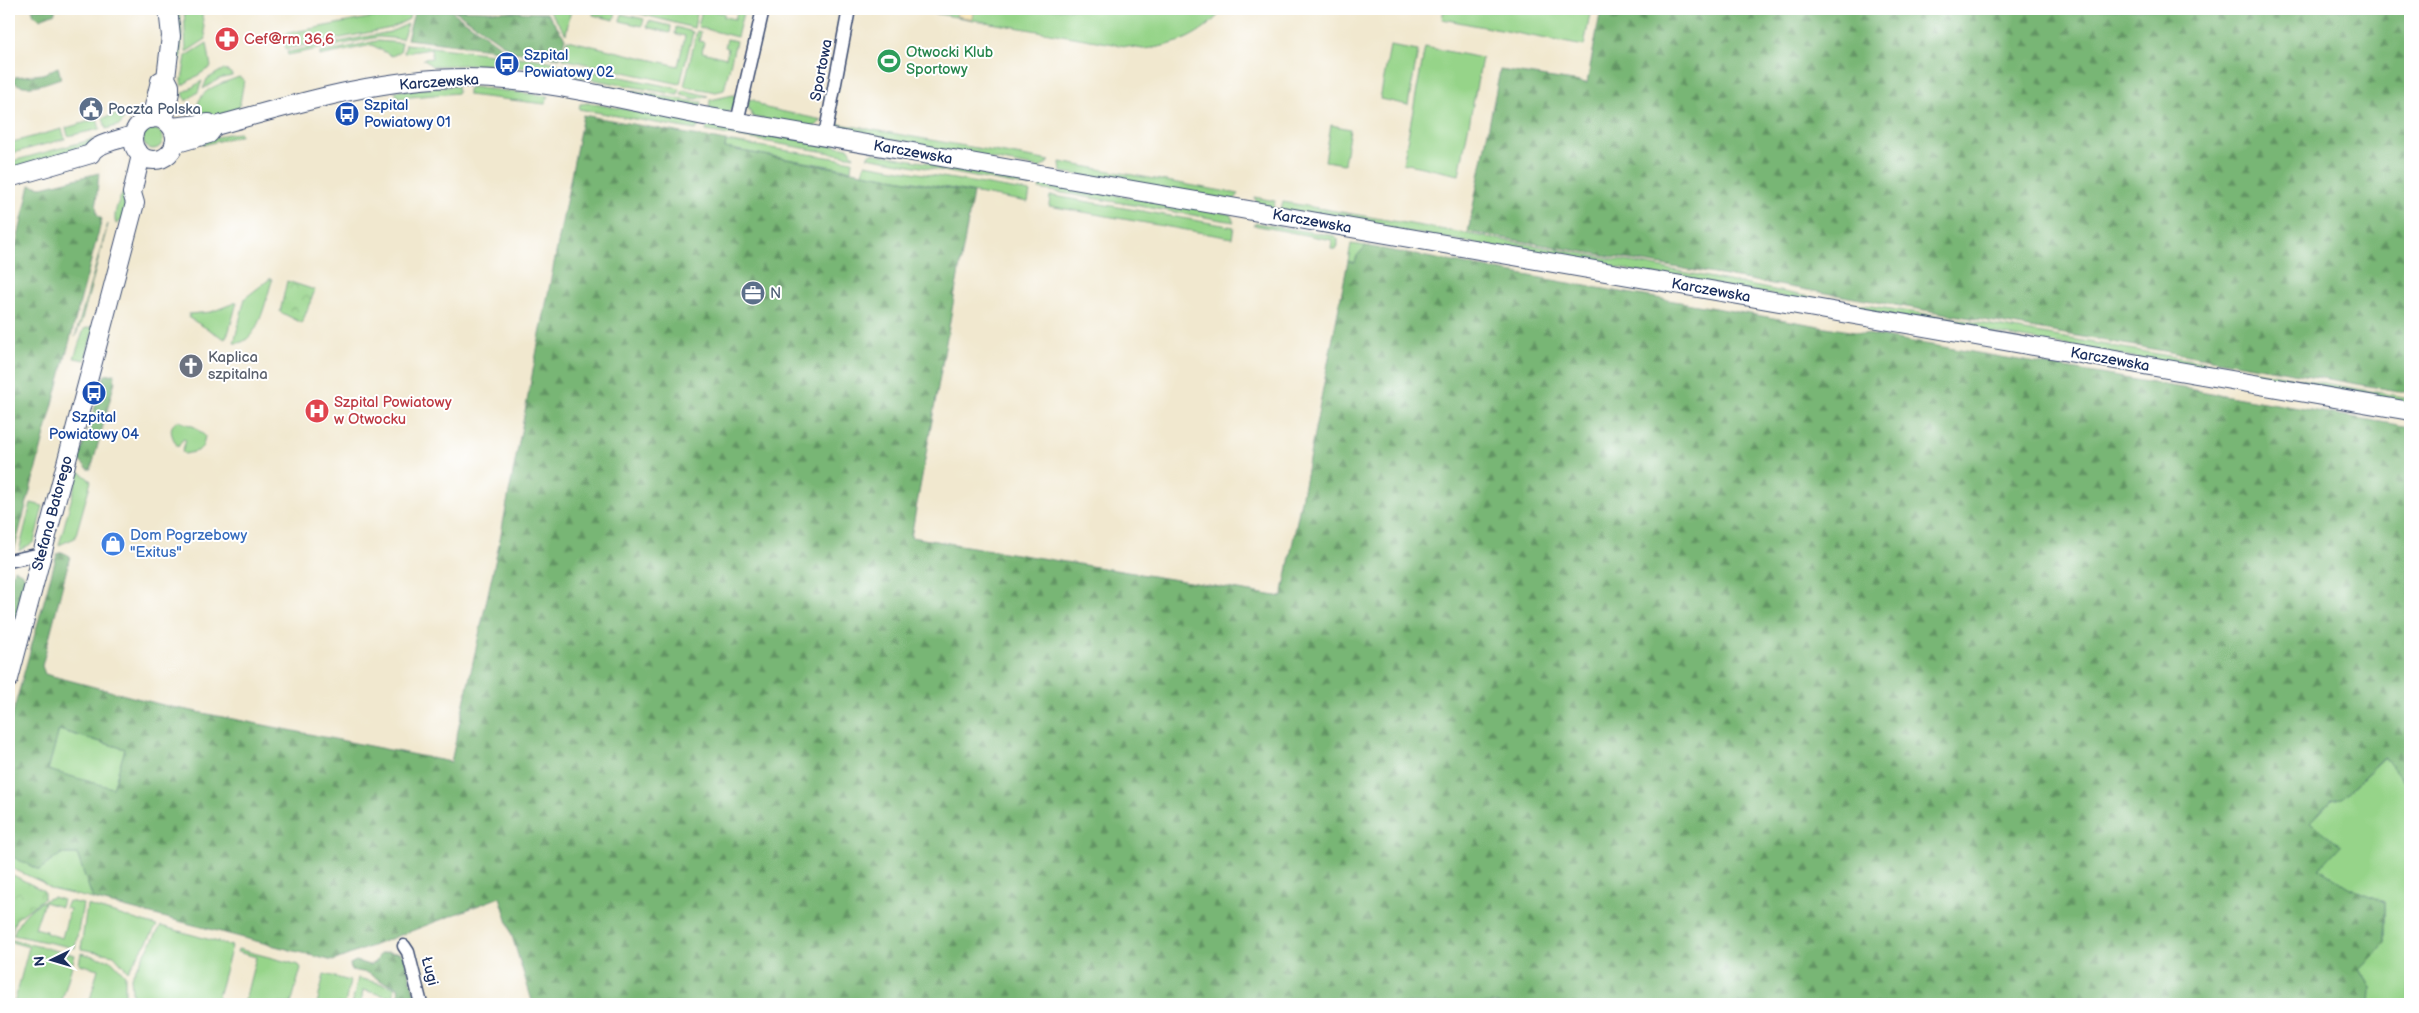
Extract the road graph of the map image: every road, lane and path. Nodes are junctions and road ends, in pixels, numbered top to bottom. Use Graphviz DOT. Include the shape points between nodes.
graph roads {
  1 [pos="168,9"];
  2 [pos="763,9"];
  3 [pos="849,9"];
  4 [pos="737,122"];
  5 [pos="165,128"];
  6 [pos="825,136"];
  7 [pos="142,150"];
  8 [pos="9,178"];
  9 [pos="2410,411"];
  10 [pos="41,554"];
  11 [pos="9,562"];
  12 [pos="9,679"];
  13 [pos="404,946"];
  14 [pos="421,1004"];
  1 -- 5 [label="main road" via="171,36 166,78 160,81"];
  2 -- 4 [label="street"];
  3 -- 6 [label="street, Sportowa"];
  4 -- 5 [label="main road, Karczewska" via="555,87 462,78 368,88 215,126 208,134"];
  4 -- 6 [label="main road, Karczewska"];
  5 -- 7 [label="main road" via="142,122"];
  5 -- 7 [label="main road" via="166,156"];
  6 -- 9 [label="main road, Karczewska"];
  7 -- 8 [label="main road" via="123,140 95,148 91,154"];
  7 -- 10 [label="main road, Stefana Batorego" via="132,193 135,203"];
  10 -- 11 [label="street"];
  10 -- 12 [label="main road, Stefana Batorego"];
  13 -- 14 [label="street, Ługi"];
}
